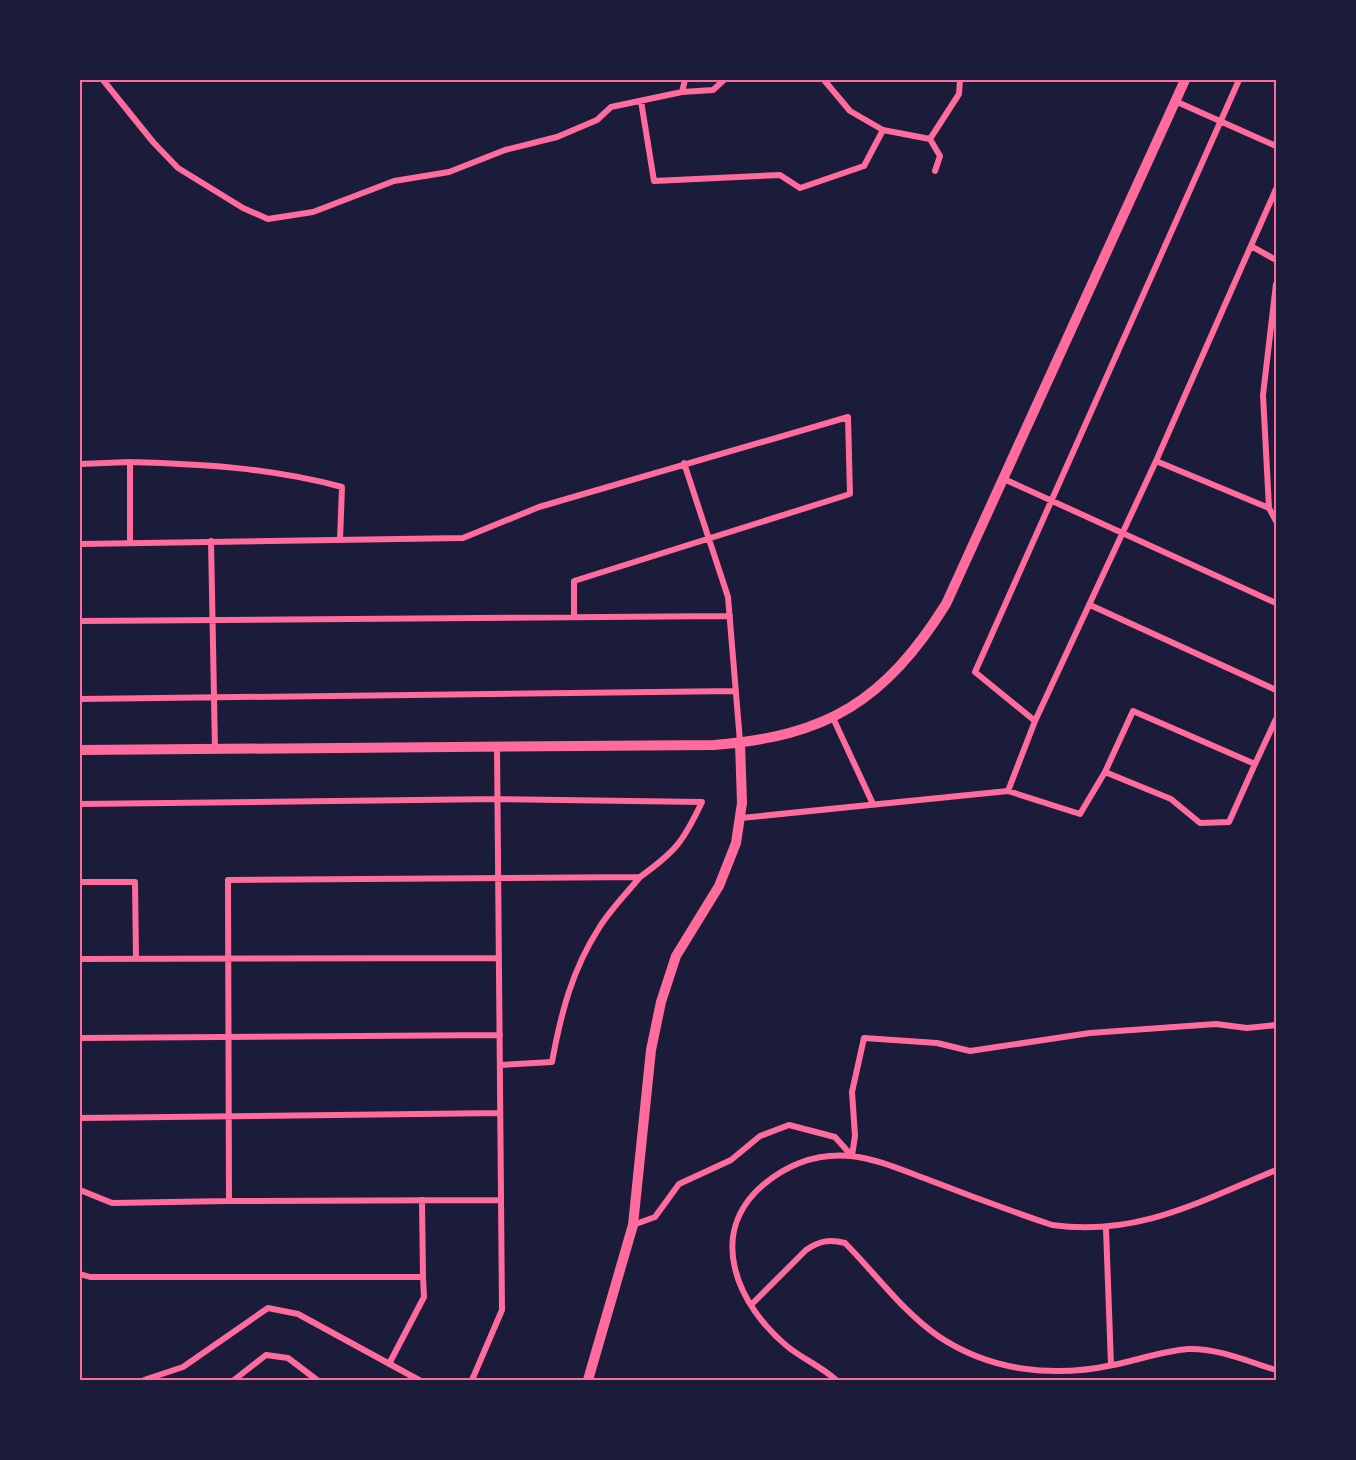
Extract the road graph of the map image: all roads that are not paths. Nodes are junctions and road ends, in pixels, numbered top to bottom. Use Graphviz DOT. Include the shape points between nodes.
graph roads {
  1 [pos="103,80"];
  2 [pos="685,80"];
  3 [pos="724,80"];
  4 [pos="824,80"];
  5 [pos="960,80"];
  6 [pos="1185,80"];
  7 [pos="1239,80"];
  8 [pos="682,92"];
  9 [pos="641,101"];
  10 [pos="1175,101"];
  11 [pos="1220,121"];
  12 [pos="883,130"];
  13 [pos="930,138"];
  14 [pos="1276,146"];
  15 [pos="935,171"];
  16 [pos="1276,189"];
  17 [pos="1251,246"];
  18 [pos="1276,260"];
  19 [pos="1276,284"];
  20 [pos="1156,461"];
  21 [pos="130,462"];
  22 [pos="684,463"];
  23 [pos="80,464"];
  24 [pos="1004,479"];
  25 [pos="1052,500"];
  26 [pos="1269,508"];
  27 [pos="1276,520"];
  28 [pos="1123,532"];
  29 [pos="709,537"];
  30 [pos="340,540"];
  31 [pos="212,541"];
  32 [pos="130,543"];
  33 [pos="80,544"];
  34 [pos="1276,603"];
  35 [pos="1090,605"];
  36 [pos="730,616"];
  37 [pos="574,617"];
  38 [pos="213,619"];
  39 [pos="80,621"];
  40 [pos="1276,690"];
  41 [pos="736,691"];
  42 [pos="215,696"];
  43 [pos="80,699"];
  44 [pos="833,718"];
  45 [pos="1276,719"];
  46 [pos="1035,721"];
  47 [pos="740,743"];
  48 [pos="497,747"];
  49 [pos="215,749"];
  50 [pos="80,750"];
  51 [pos="1255,764"];
  52 [pos="1106,772"];
  53 [pos="1008,791"];
  54 [pos="498,799"];
  55 [pos="80,804"];
  56 [pos="873,804"];
  57 [pos="741,818"];
  58 [pos="640,877"];
  59 [pos="498,878"];
  60 [pos="80,882"];
  61 [pos="136,958"];
  62 [pos="228,958"];
  63 [pos="499,958"];
  64 [pos="80,959"];
  65 [pos="1276,1025"];
  66 [pos="500,1035"];
  67 [pos="229,1037"];
  68 [pos="80,1038"];
  69 [pos="500,1065"];
  70 [pos="501,1113"];
  71 [pos="229,1117"];
  72 [pos="80,1118"];
  73 [pos="852,1156"];
  74 [pos="1276,1170"];
  75 [pos="80,1190"];
  76 [pos="422,1200"];
  77 [pos="501,1200"];
  78 [pos="229,1201"];
  79 [pos="633,1225"];
  80 [pos="1106,1229"];
  81 [pos="80,1276"];
  82 [pos="423,1276"];
  83 [pos="751,1305"];
  84 [pos="389,1364"];
  85 [pos="1111,1365"];
  86 [pos="1276,1370"];
  87 [pos="144,1380"];
  88 [pos="234,1380"];
  89 [pos="317,1380"];
  90 [pos="419,1380"];
  91 [pos="472,1380"];
  92 [pos="588,1380"];
  93 [pos="836,1380"];
  1 -- 9 [label="street" via="178,168 268,219 313,212 394,181 449,172 505,150 558,137 597,120 611,108"];
  2 -- 8 [label="street"];
  3 -- 8 [label="street" via="714,90"];
  4 -- 12 [label="street" via="850,111"];
  5 -- 13 [label="street" via="959,94"];
  6 -- 10 [label="street"];
  7 -- 11 [label="street"];
  8 -- 9 [label="street"];
  9 -- 12 [label="street" via="654,181 780,175 800,188 864,166"];
  10 -- 11 [label="street"];
  10 -- 24 [label="street"];
  11 -- 14 [label="street"];
  11 -- 25 [label="street"];
  12 -- 13 [label="street"];
  13 -- 15 [label="street" via="940,156"];
  16 -- 17 [label="street"];
  17 -- 18 [label="street"];
  17 -- 20 [label="street"];
  19 -- 26 [label="street" via="1263,395"];
  20 -- 26 [label="street"];
  20 -- 28 [label="street"];
  21 -- 23 [label="street"];
  21 -- 30 [label="street" via="211,464 300,476 342,487"];
  21 -- 32 [label="street"];
  22 -- 29 [label="street"];
  22 -- 29 [label="street" via="848,417 850,494"];
  22 -- 30 [label="street" via="539,507 463,538"];
  24 -- 25 [label="street"];
  24 -- 44 [label="street" via="957,583 930,629 886,682"];
  25 -- 28 [label="street"];
  25 -- 46 [label="street" via="975,672"];
  26 -- 27 [label="street"];
  28 -- 34 [label="street"];
  28 -- 35 [label="street"];
  29 -- 36 [label="street"];
  29 -- 37 [label="street" via="574,580"];
  30 -- 31 [label="street"];
  31 -- 32 [label="street"];
  31 -- 38 [label="street"];
  32 -- 33 [label="street"];
  35 -- 40 [label="street"];
  35 -- 46 [label="street"];
  36 -- 37 [label="street"];
  36 -- 41 [label="street"];
  37 -- 38 [label="street"];
  38 -- 39 [label="street"];
  38 -- 42 [label="street"];
  41 -- 42 [label="street"];
  41 -- 47 [label="street"];
  42 -- 43 [label="street"];
  42 -- 49 [label="street"];
  44 -- 47 [label="street" via="799,731"];
  44 -- 56 [label="street"];
  45 -- 51 [label="street"];
  46 -- 53 [label="street"];
  47 -- 48 [label="street"];
  47 -- 57 [label="street"];
  48 -- 49 [label="street"];
  48 -- 54 [label="street"];
  49 -- 50 [label="street"];
  51 -- 52 [label="street" via="1133,711"];
  51 -- 52 [label="street" via="1229,822 1200,823 1171,799"];
  52 -- 53 [label="street" via="1080,814"];
  53 -- 56 [label="street"];
  54 -- 55 [label="street"];
  54 -- 58 [label="street" via="702,801 673,853"];
  54 -- 59 [label="street"];
  56 -- 57 [label="street"];
  57 -- 79 [label="street" via="730,864 676,956 661,1002 651,1050"];
  58 -- 59 [label="street"];
  58 -- 69 [label="street" via="599,927 577,972 561,1011 552,1062"];
  59 -- 62 [label="street" via="228,880"];
  59 -- 63 [label="street"];
  60 -- 61 [label="street" via="135,882"];
  61 -- 62 [label="street"];
  61 -- 64 [label="street"];
  62 -- 63 [label="street"];
  62 -- 67 [label="street"];
  63 -- 66 [label="street"];
  65 -- 73 [label="street" via="1247,1028 1216,1024 1090,1033 970,1051 937,1043 864,1038 852,1092"];
  66 -- 67 [label="street"];
  66 -- 69 [label="street"];
  67 -- 68 [label="street"];
  67 -- 71 [label="street"];
  69 -- 70 [label="street"];
  70 -- 71 [label="street"];
  70 -- 77 [label="street"];
  71 -- 72 [label="street"];
  71 -- 78 [label="street"];
  73 -- 79 [label="street" via="835,1137 789,1125 760,1136 731,1160 679,1184 656,1217"];
  73 -- 80 [label="street" via="878,1161 1052,1226"];
  73 -- 83 [label="street" via="831,1155 786,1168 754,1193 741,1209 731,1244 733,1261"];
  74 -- 80 [label="street" via="1167,1215"];
  75 -- 78 [label="street" via="112,1203"];
  76 -- 77 [label="street"];
  76 -- 78 [label="street"];
  76 -- 82 [label="street"];
  77 -- 91 [label="street" via="502,1310"];
  79 -- 92 [label="street"];
  80 -- 85 [label="street"];
  81 -- 82 [label="street"];
  82 -- 84 [label="street" via="424,1297"];
  83 -- 85 [label="street" via="806,1250 834,1240 845,1243 936,1335 962,1351 994,1364 1029,1370 1077,1371"];
  83 -- 93 [label="street" via="788,1347"];
  84 -- 87 [label="street" via="298,1314 268,1308 183,1367"];
  84 -- 90 [label="street"];
  85 -- 86 [label="street" via="1169,1352 1208,1350"];
  88 -- 89 [label="street" via="266,1355 288,1358"];
}
